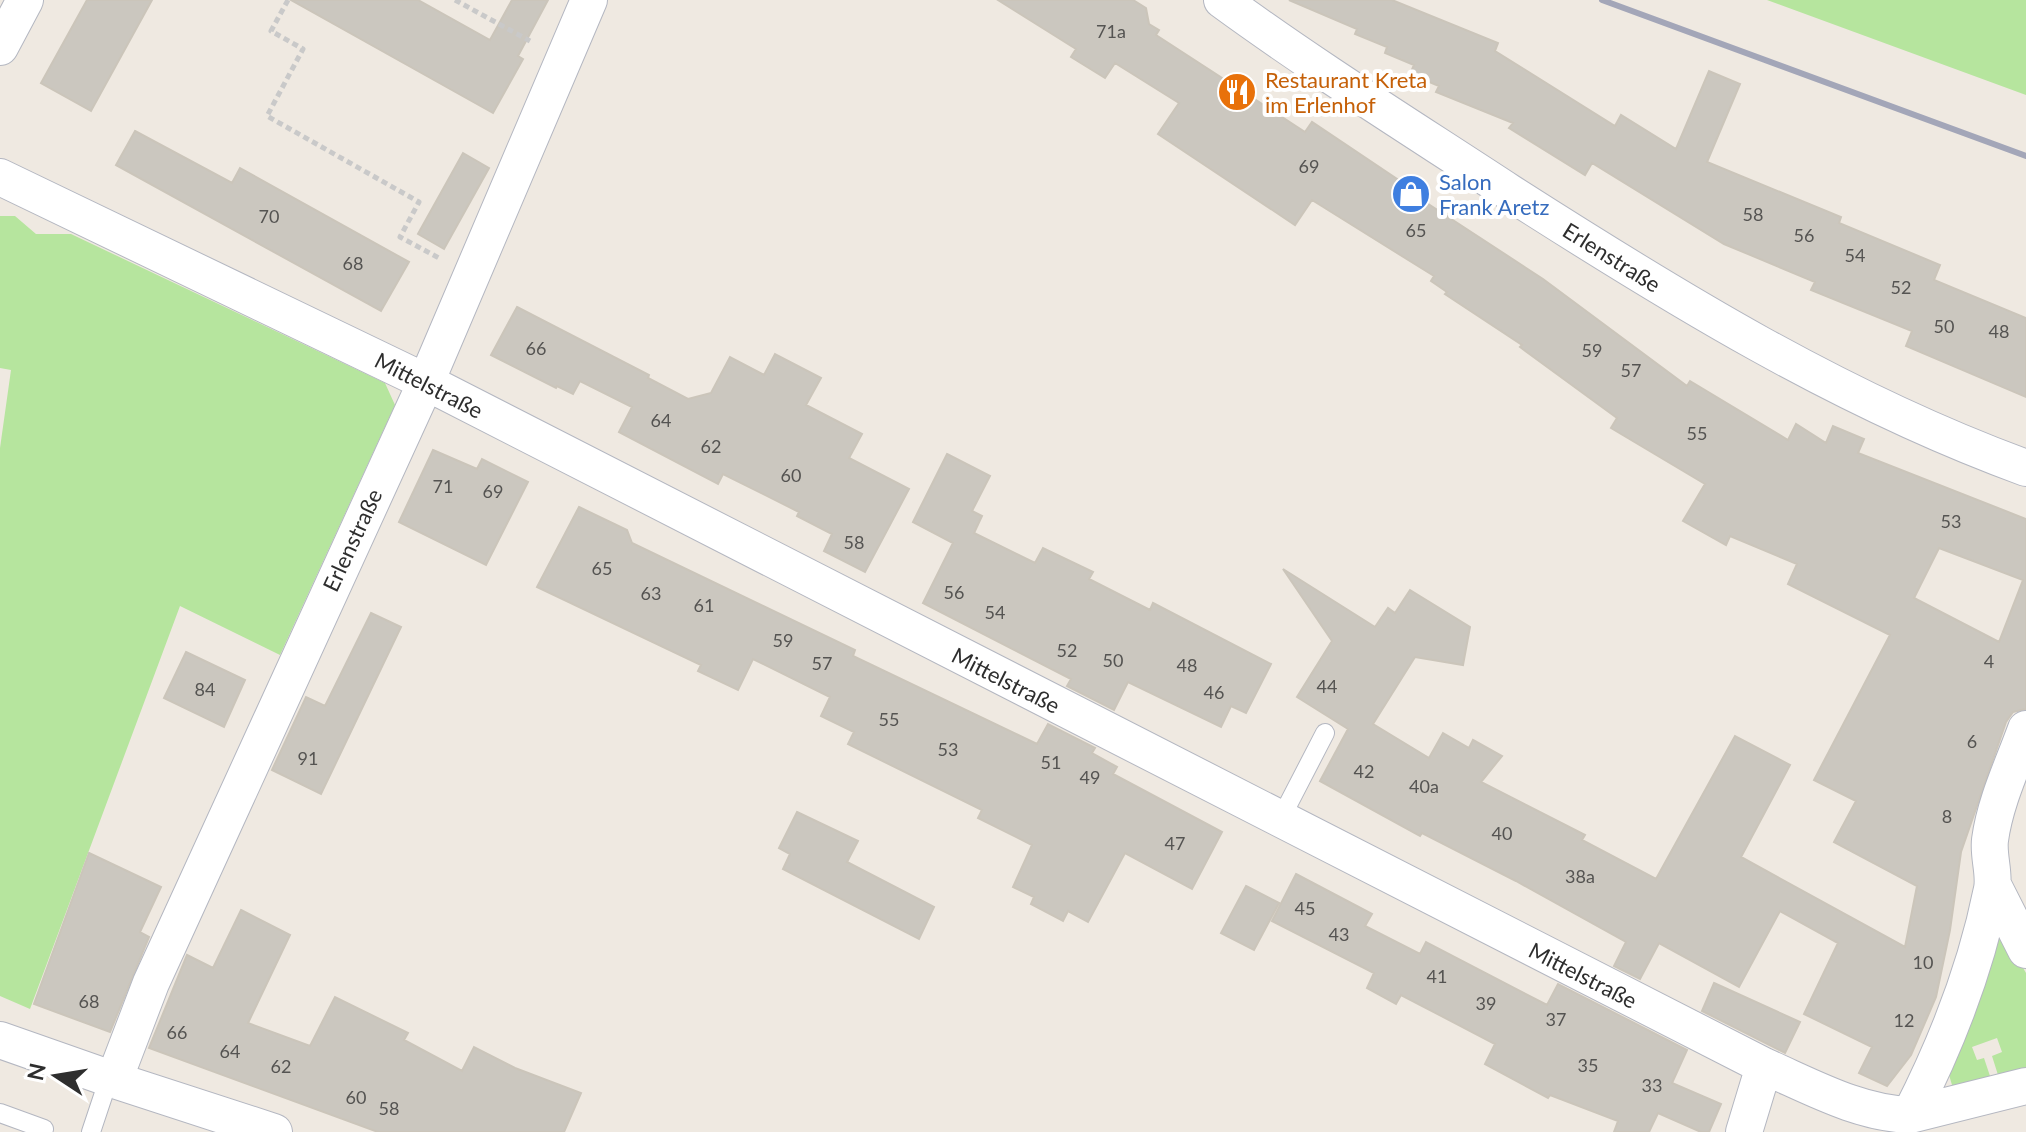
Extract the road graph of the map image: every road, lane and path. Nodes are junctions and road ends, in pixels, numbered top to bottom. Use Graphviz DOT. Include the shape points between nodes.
graph roads {
  1 [pos="25,0"];
  2 [pos="288,0"];
  3 [pos="455,0"];
  4 [pos="589,0"];
  5 [pos="1222,0"];
  6 [pos="0,47"];
  7 [pos="563,59"];
  8 [pos="0,177"];
  9 [pos="471,276"];
  10 [pos="426,382"];
  11 [pos="2026,468"];
  12 [pos="2026,729"];
  13 [pos="1325,733"];
  14 [pos="1280,820"];
  15 [pos="1993,885"];
  16 [pos="2026,950"];
  17 [pos="0,1040"];
  18 [pos="1764,1066"];
  19 [pos="111,1079"];
  20 [pos="2026,1086"];
  21 [pos="0,1113"];
  22 [pos="1910,1115"];
  23 [pos="44,1129"];
  24 [pos="91,1132"];
  25 [pos="274,1132"];
  26 [pos="1744,1132"];
  1 -- 6 [label="street"];
  2 -- 9 [label="path" via="271,31 303,49 267,116 419,202 400,237"];
  3 -- 7 [label="path"];
  4 -- 7 [label="street, Erlenstraße"];
  5 -- 11 [label="street, Erlenstraße" via="1325,73 1674,296 1887,409"];
  7 -- 9 [label="street, Erlenstraße"];
  8 -- 10 [label="street, Mittelstraße"];
  9 -- 10 [label="street, Erlenstraße"];
  10 -- 14 [label="street, Mittelstraße"];
  10 -- 19 [label="street, Erlenstraße"];
  12 -- 15 [label="street" via="1993,821"];
  13 -- 14 [label="lane"];
  14 -- 18 [label="street, Mittelstraße"];
  15 -- 16 [label="street"];
  15 -- 22 [label="street" via="1959,1009"];
  17 -- 19 [label="street"];
  18 -- 22 [label="street, Mittelstraße" via="1861,1107"];
  18 -- 26 [label="street"];
  19 -- 24 [label="lane"];
  19 -- 25 [label="street"];
  20 -- 22 [label="street, Mittelstraße"];
  21 -- 23 [label="lane"];
}
